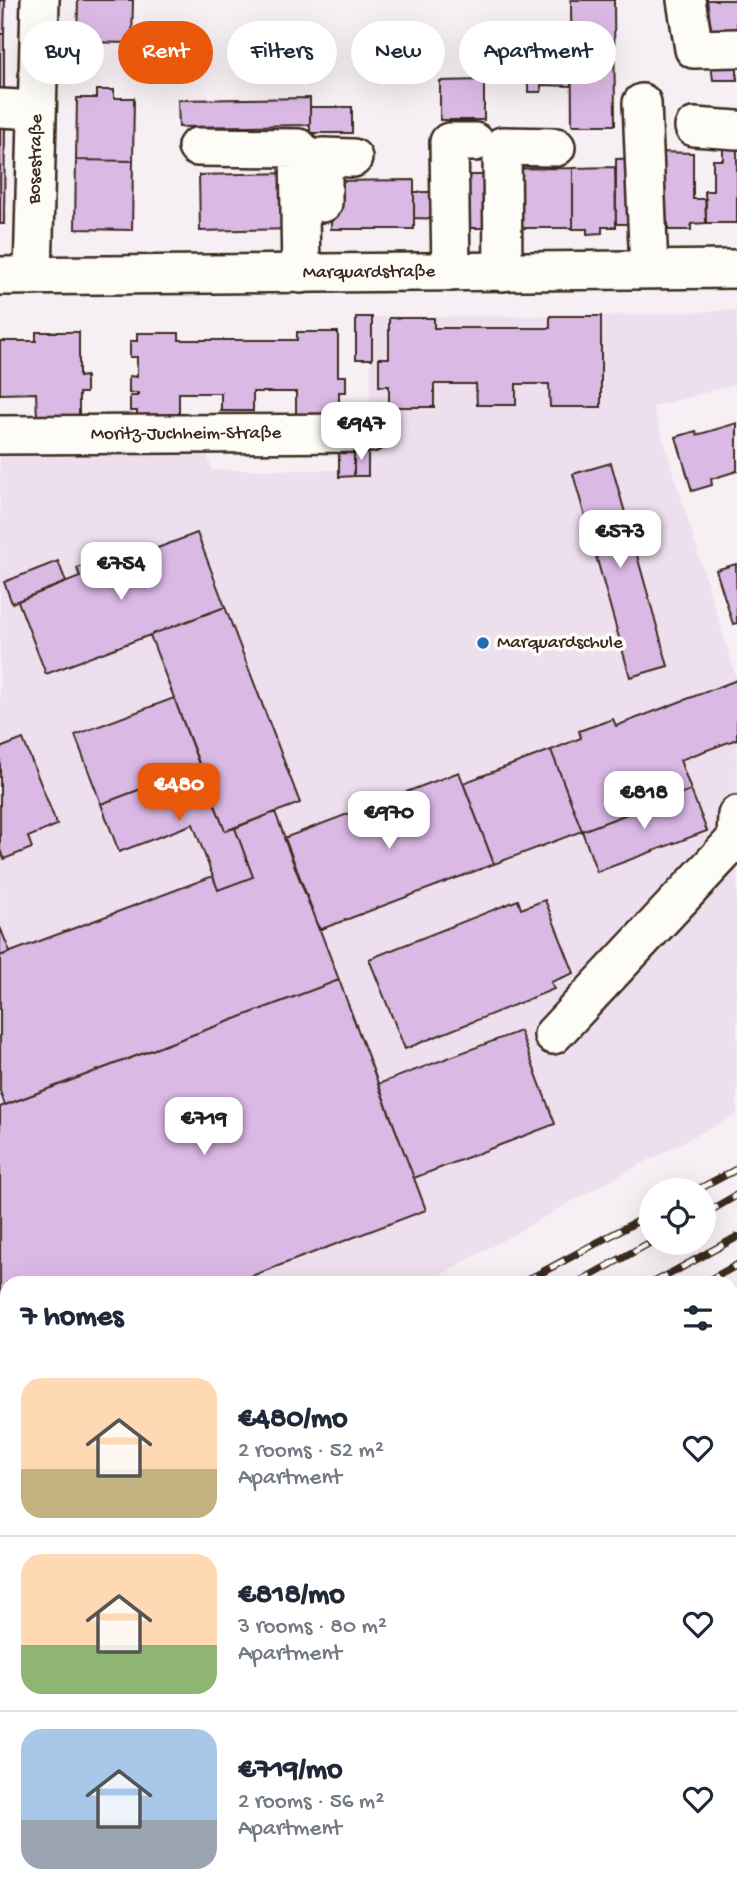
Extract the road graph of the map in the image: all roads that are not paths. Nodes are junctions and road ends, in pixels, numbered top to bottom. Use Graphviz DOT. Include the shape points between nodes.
graph roads {
  1 [pos="40,0"];
  2 [pos="686,0"];
  3 [pos="737,48"];
  4 [pos="642,103"];
  5 [pos="0,108"];
  6 [pos="37,110"];
  7 [pos="694,127"];
  8 [pos="737,130"];
  9 [pos="475,142"];
  10 [pos="197,147"];
  11 [pos="556,147"];
  12 [pos="353,158"];
  13 [pos="649,269"];
  14 [pos="737,269"];
  15 [pos="452,272"];
  16 [pos="503,272"];
  17 [pos="313,274"];
  18 [pos="16,276"];
  19 [pos="370,433"];
  20 [pos="0,435"];
  21 [pos="737,815"];
  22 [pos="553,1035"];
  1 -- 6 [label="street, Bosestraße"];
  2 -- 3 [label="street" via="694,49"];
  4 -- 13 [label="street"];
  5 -- 6 [label="street"];
  6 -- 18 [label="street, Bosestraße"];
  7 -- 8 [label="street"];
  9 -- 15 [label="street" via="449,142"];
  10 -- 17 [label="street" via="299,148"];
  11 -- 16 [label="street" via="502,146"];
  12 -- 17 [label="street" via="323,157"];
  13 -- 14 [label="street, Marquardstraße"];
  13 -- 16 [label="street, Marquardstraße"];
  15 -- 16 [label="street, Marquardstraße"];
  15 -- 17 [label="street, Marquardstraße"];
  17 -- 18 [label="street, Marquardstraße"];
  19 -- 20 [label="street, Moritz-Juchheim-Straße"];
  21 -- 22 [label="street" via="736,839"];
}
